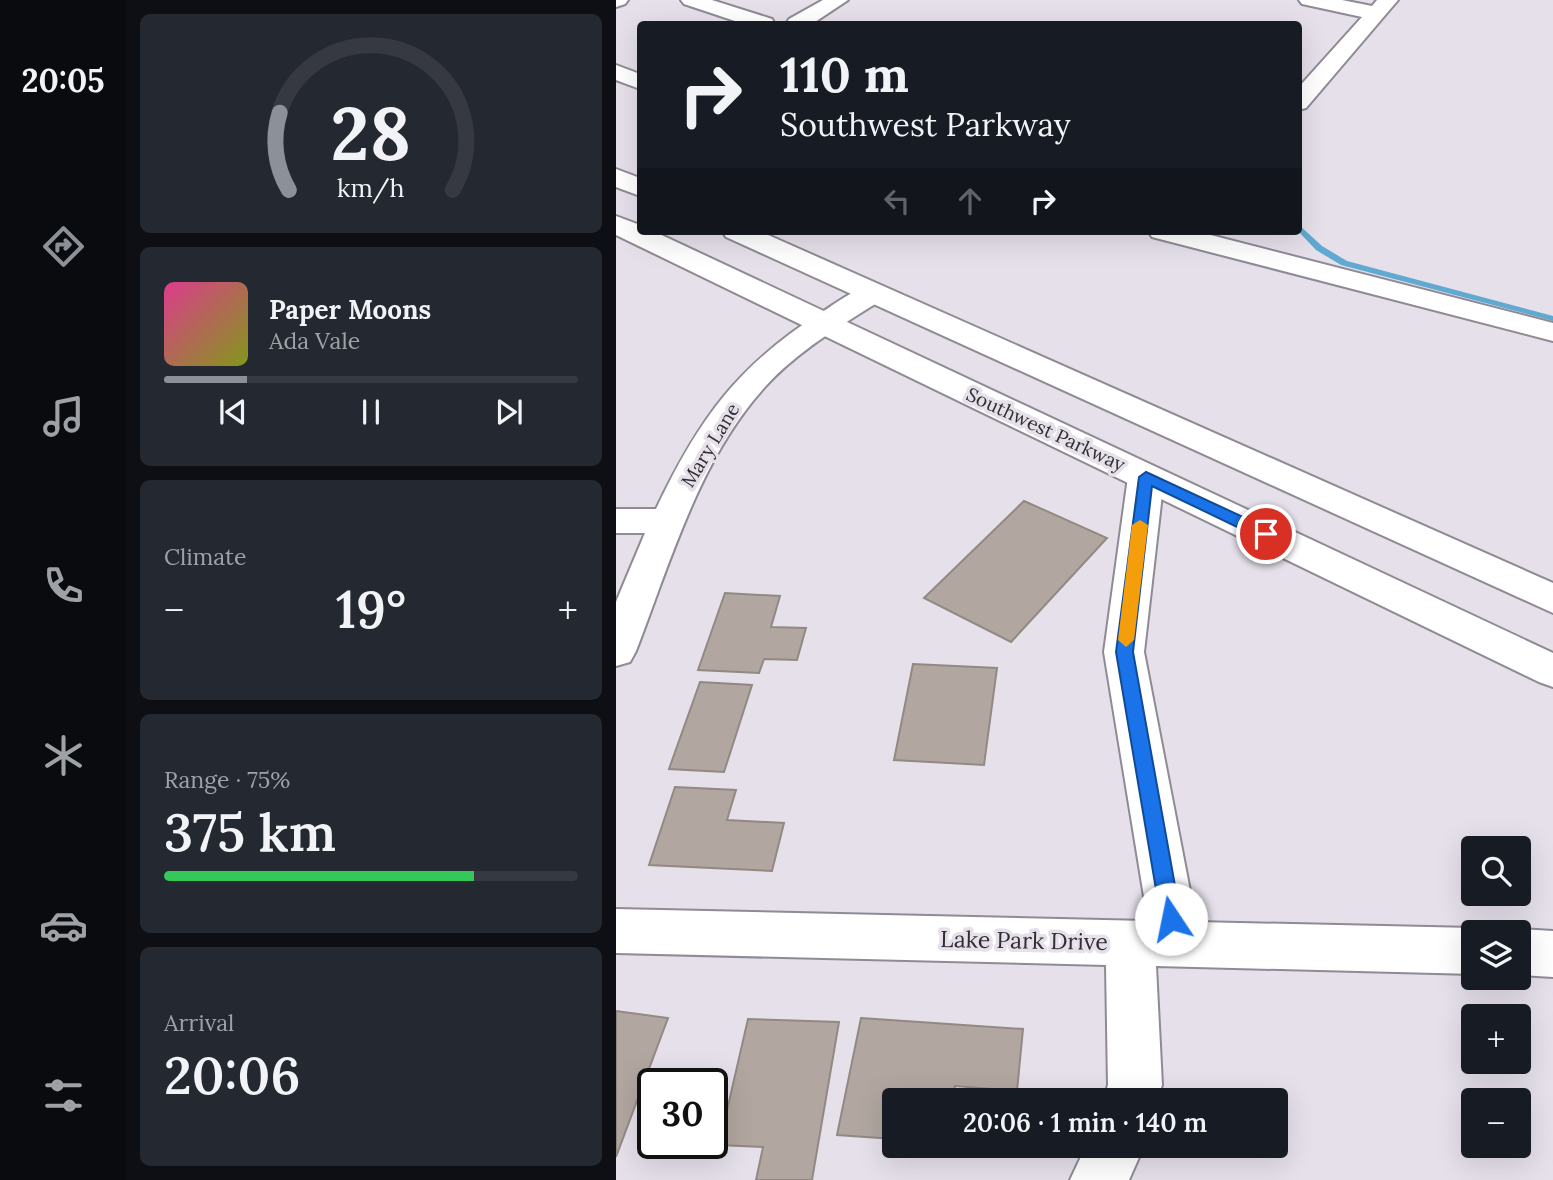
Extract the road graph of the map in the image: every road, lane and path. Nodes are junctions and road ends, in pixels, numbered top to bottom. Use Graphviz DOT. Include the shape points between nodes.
graph roads {
  1 [pos="691,0"];
  2 [pos="838,0"];
  3 [pos="1309,0"];
  4 [pos="1382,7"];
  5 [pos="755,21"];
  6 [pos="802,21"];
  7 [pos="616,72"];
  8 [pos="637,81"];
  9 [pos="1302,98"];
  10 [pos="616,177"];
  11 [pos="637,187"];
  12 [pos="616,224"];
  13 [pos="637,234"];
  14 [pos="639,235"];
  15 [pos="745,235"];
  16 [pos="1177,235"];
  17 [pos="873,293"];
  18 [pos="824,323"];
  19 [pos="1553,332"];
  20 [pos="1146,477"];
  21 [pos="616,521"];
  22 [pos="668,521"];
  23 [pos="1553,599"];
  24 [pos="616,651"];
  25 [pos="1553,671"];
  26 [pos="616,931"];
  27 [pos="1153,942"];
  28 [pos="1461,951"];
  29 [pos="1531,953"];
  30 [pos="1553,954"];
  31 [pos="1134,1088"];
  32 [pos="1110,1158"];
  33 [pos="1098,1180"];
  1 -- 5 [label="street"];
  2 -- 6 [label="street"];
  3 -- 4 [label="street"];
  4 -- 9 [label="street"];
  7 -- 8 [label="street"];
  10 -- 11 [label="street"];
  12 -- 13 [label="street, Southwest Parkway"];
  14 -- 18 [label="street, Southwest Parkway"];
  15 -- 17 [label="street"];
  16 -- 19 [label="street"];
  17 -- 18 [label="street, Mary Lane"];
  17 -- 23 [label="street"];
  18 -- 20 [label="street, Southwest Parkway"];
  18 -- 22 [label="street, Mary Lane" via="739,397 685,482"];
  20 -- 25 [label="street, Southwest Parkway"];
  20 -- 27 [label="street" via="1124,652"];
  21 -- 22 [label="street"];
  22 -- 24 [label="street, Mary Lane"];
  26 -- 27 [label="street, Lake Park Drive"];
  27 -- 28 [label="street, Lake Park Drive"];
  27 -- 31 [label="street"];
  29 -- 30 [label="street"];
  32 -- 33 [label="street"];
}
